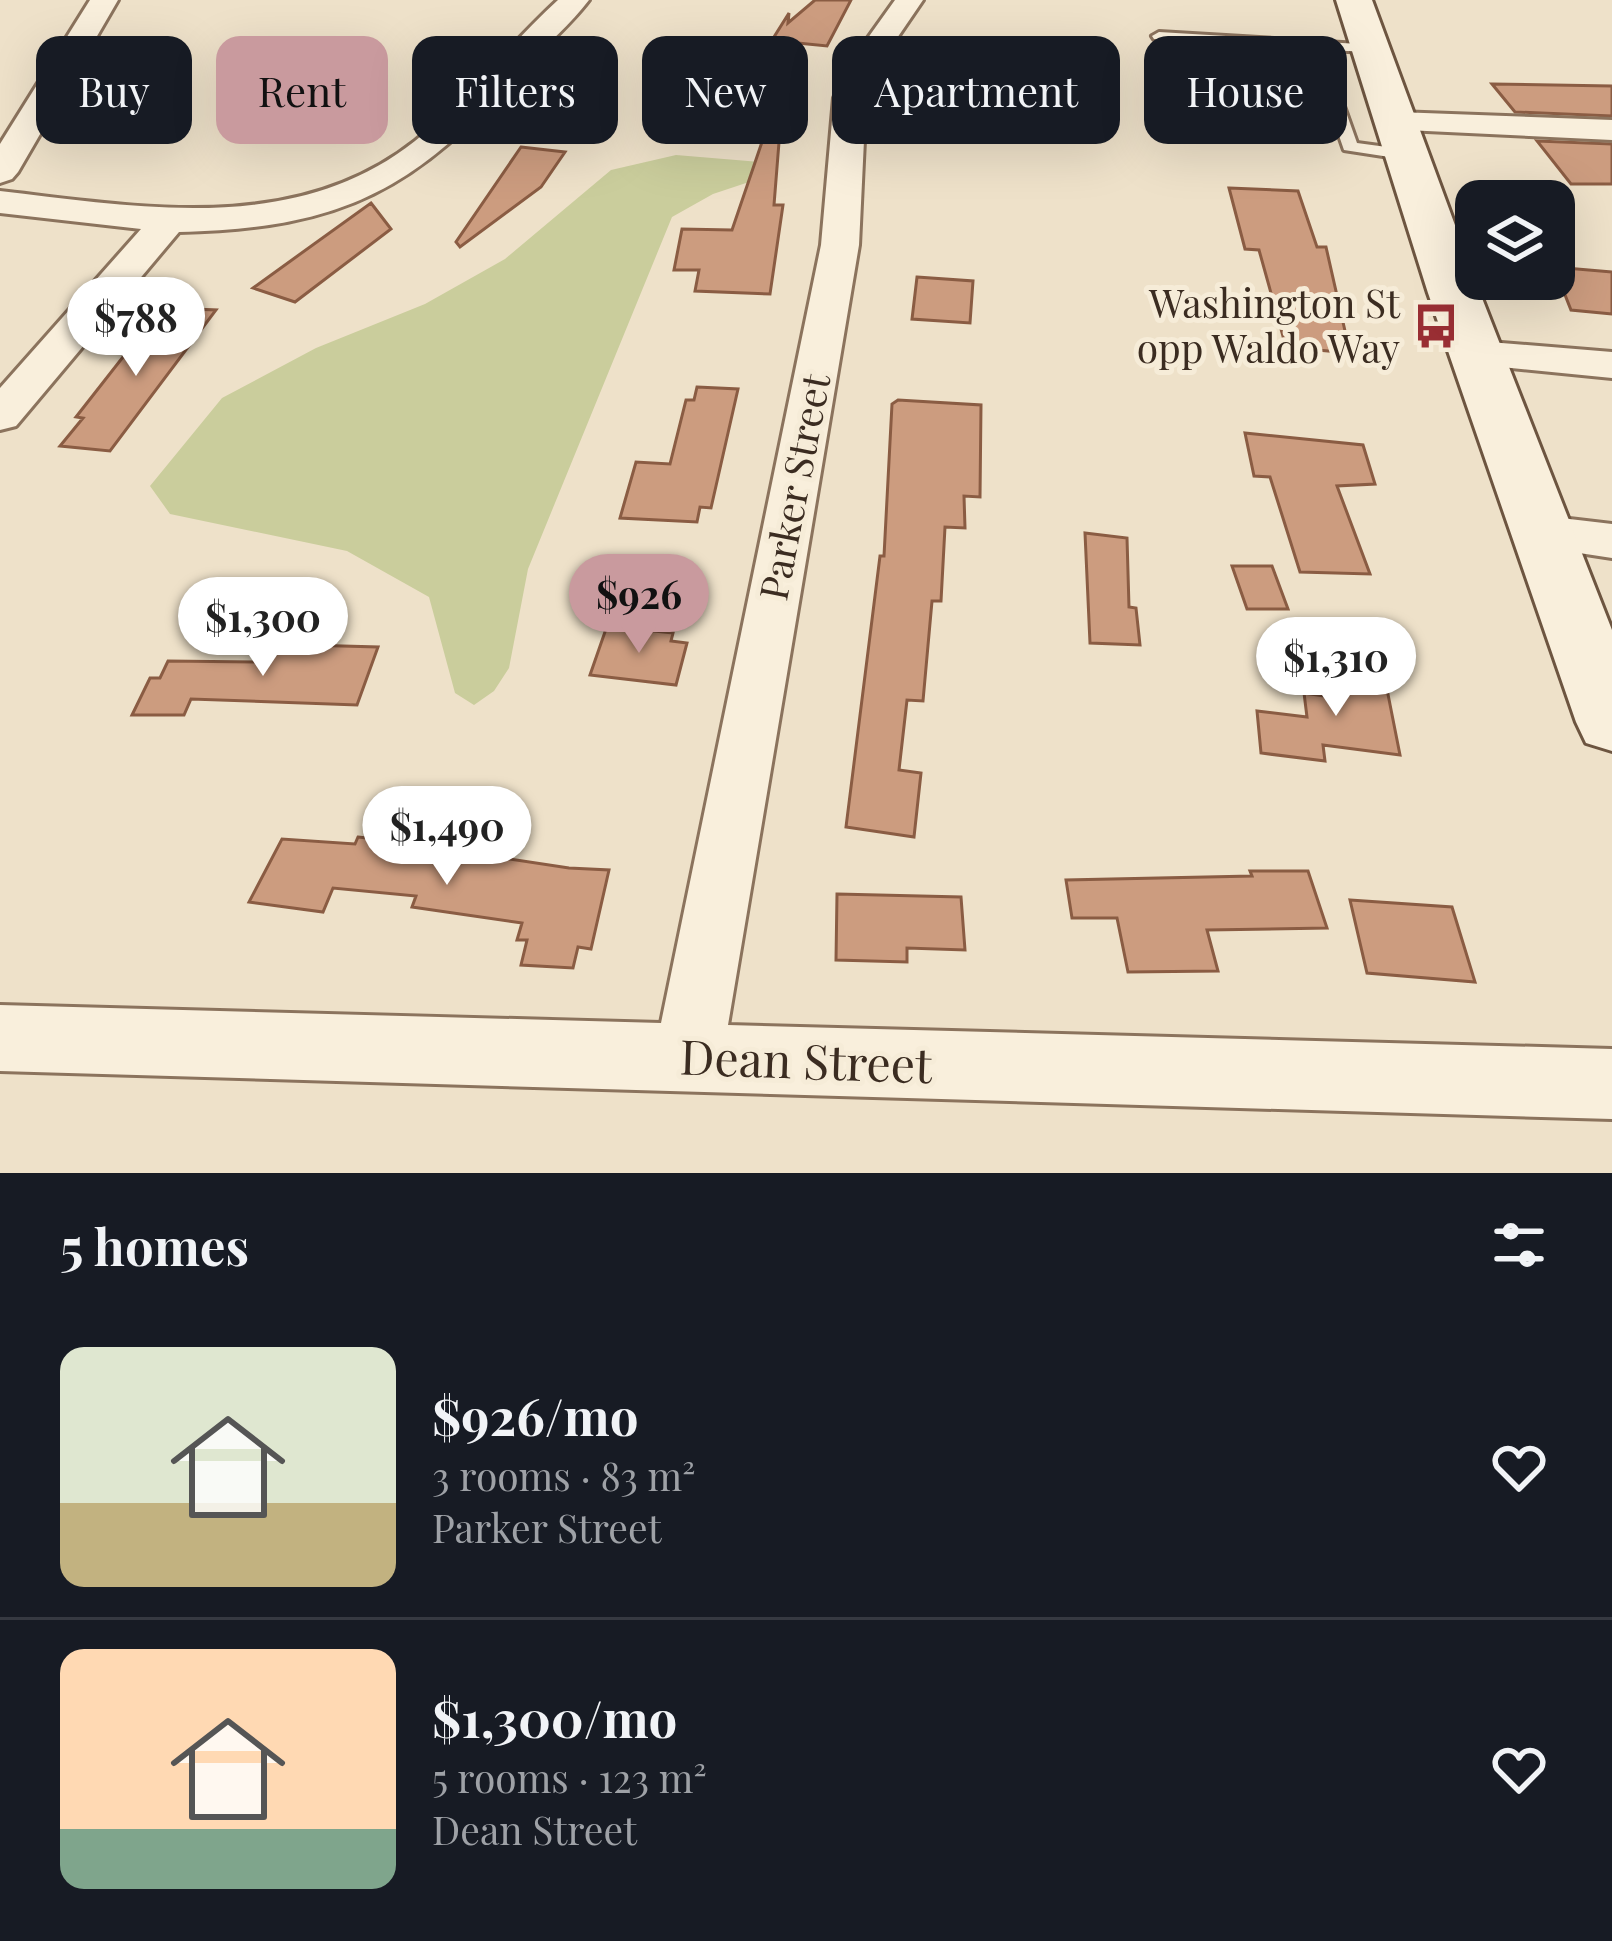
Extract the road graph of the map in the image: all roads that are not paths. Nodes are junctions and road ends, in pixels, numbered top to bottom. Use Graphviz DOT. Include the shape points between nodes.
graph roads {
  1 [pos="104,0"];
  2 [pos="575,0"];
  3 [pos="909,0"];
  4 [pos="1363,24"];
  5 [pos="1612,130"];
  6 [pos="1347,138"];
  7 [pos="1403,139"];
  8 [pos="0,172"];
  9 [pos="0,202"];
  10 [pos="168,221"];
  11 [pos="1477,353"];
  12 [pos="1612,365"];
  13 [pos="0,416"];
  14 [pos="1544,533"];
  15 [pos="1612,541"];
  16 [pos="1612,722"];
  17 [pos="0,1039"];
  18 [pos="688,1058"];
  19 [pos="1612,1084"];
  1 -- 8 [label="street"];
  2 -- 10 [label="street" via="402,167 321,200 218,221"];
  3 -- 18 [label="street, Parker Street" via="850,98 840,245"];
  4 -- 7 [label="main road"];
  5 -- 7 [label="street"];
  6 -- 7 [label="lane" via="1350,147"];
  7 -- 11 [label="main road"];
  9 -- 10 [label="street"];
  10 -- 13 [label="street"];
  11 -- 12 [label="street"];
  11 -- 14 [label="main road"];
  14 -- 15 [label="street"];
  14 -- 16 [label="main road"];
  17 -- 18 [label="street, Dean Street"];
  18 -- 19 [label="street, Dean Street"];
}
